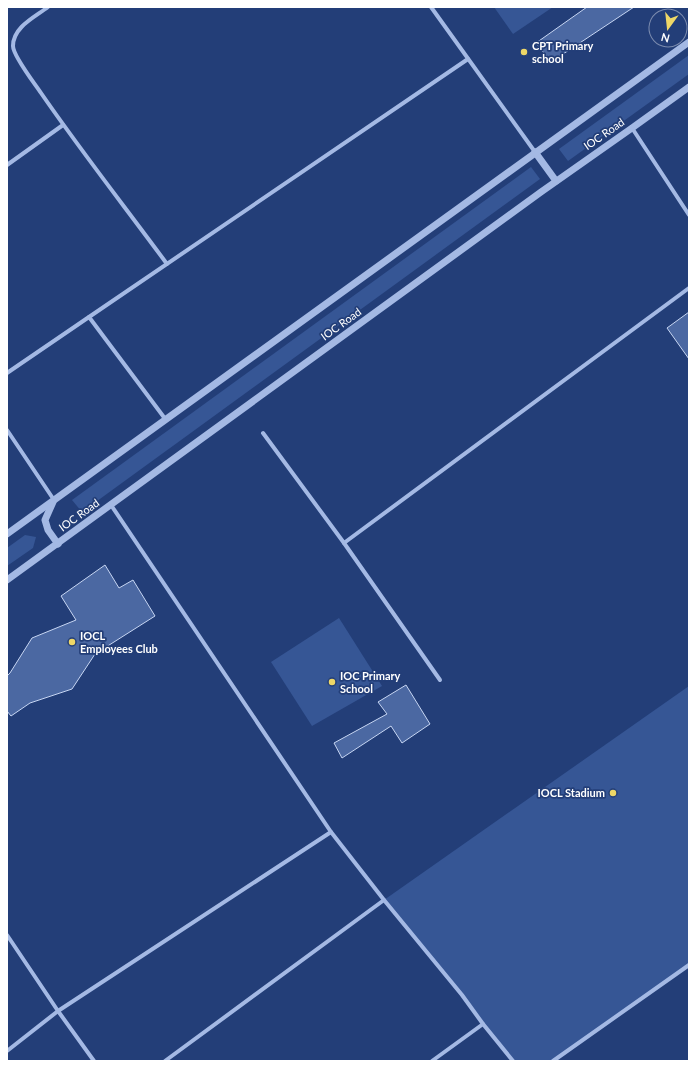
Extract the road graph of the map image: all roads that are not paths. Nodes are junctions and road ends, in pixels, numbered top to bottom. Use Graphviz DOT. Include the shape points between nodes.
graph roads {
  1 [pos="48,7"];
  2 [pos="431,7"];
  3 [pos="689,42"];
  4 [pos="468,59"];
  5 [pos="689,87"];
  6 [pos="63,124"];
  7 [pos="632,128"];
  8 [pos="535,152"];
  9 [pos="7,165"];
  10 [pos="556,181"];
  11 [pos="689,215"];
  12 [pos="167,264"];
  13 [pos="689,288"];
  14 [pos="89,317"];
  15 [pos="7,374"];
  16 [pos="166,420"];
  17 [pos="7,430"];
  18 [pos="263,433"];
  19 [pos="54,500"];
  20 [pos="111,505"];
  21 [pos="7,534"];
  22 [pos="344,543"];
  23 [pos="58,544"];
  24 [pos="7,580"];
  25 [pos="440,680"];
  26 [pos="331,832"];
  27 [pos="384,900"];
  28 [pos="7,935"];
  29 [pos="689,965"];
  30 [pos="58,1012"];
  31 [pos="483,1024"];
  32 [pos="7,1051"];
  33 [pos="94,1061"];
  34 [pos="165,1061"];
  35 [pos="432,1061"];
  36 [pos="513,1061"];
  37 [pos="553,1061"];
  1 -- 6 [label="street" via="21,27 13,48 22,66"];
  2 -- 4 [label="street"];
  3 -- 8 [label="street"];
  4 -- 8 [label="street"];
  4 -- 12 [label="street"];
  5 -- 7 [label="street, IOC Road"];
  6 -- 9 [label="street"];
  6 -- 12 [label="street"];
  7 -- 10 [label="street, IOC Road"];
  7 -- 11 [label="street"];
  8 -- 10 [label="street"];
  8 -- 16 [label="street"];
  10 -- 20 [label="street, IOC Road"];
  12 -- 14 [label="street"];
  13 -- 22 [label="street"];
  14 -- 15 [label="street"];
  14 -- 16 [label="street"];
  16 -- 19 [label="street"];
  17 -- 19 [label="street"];
  18 -- 22 [label="street"];
  19 -- 21 [label="street"];
  19 -- 23 [label="street" via="45,520 48,530"];
  20 -- 23 [label="street, IOC Road"];
  20 -- 26 [label="street"];
  22 -- 25 [label="street"];
  23 -- 24 [label="street, IOC Road"];
  26 -- 27 [label="street"];
  26 -- 30 [label="street"];
  27 -- 31 [label="street" via="462,994"];
  27 -- 34 [label="street"];
  28 -- 30 [label="street"];
  29 -- 37 [label="street"];
  30 -- 32 [label="street"];
  30 -- 33 [label="street"];
  31 -- 35 [label="street"];
  31 -- 36 [label="street"];
}
